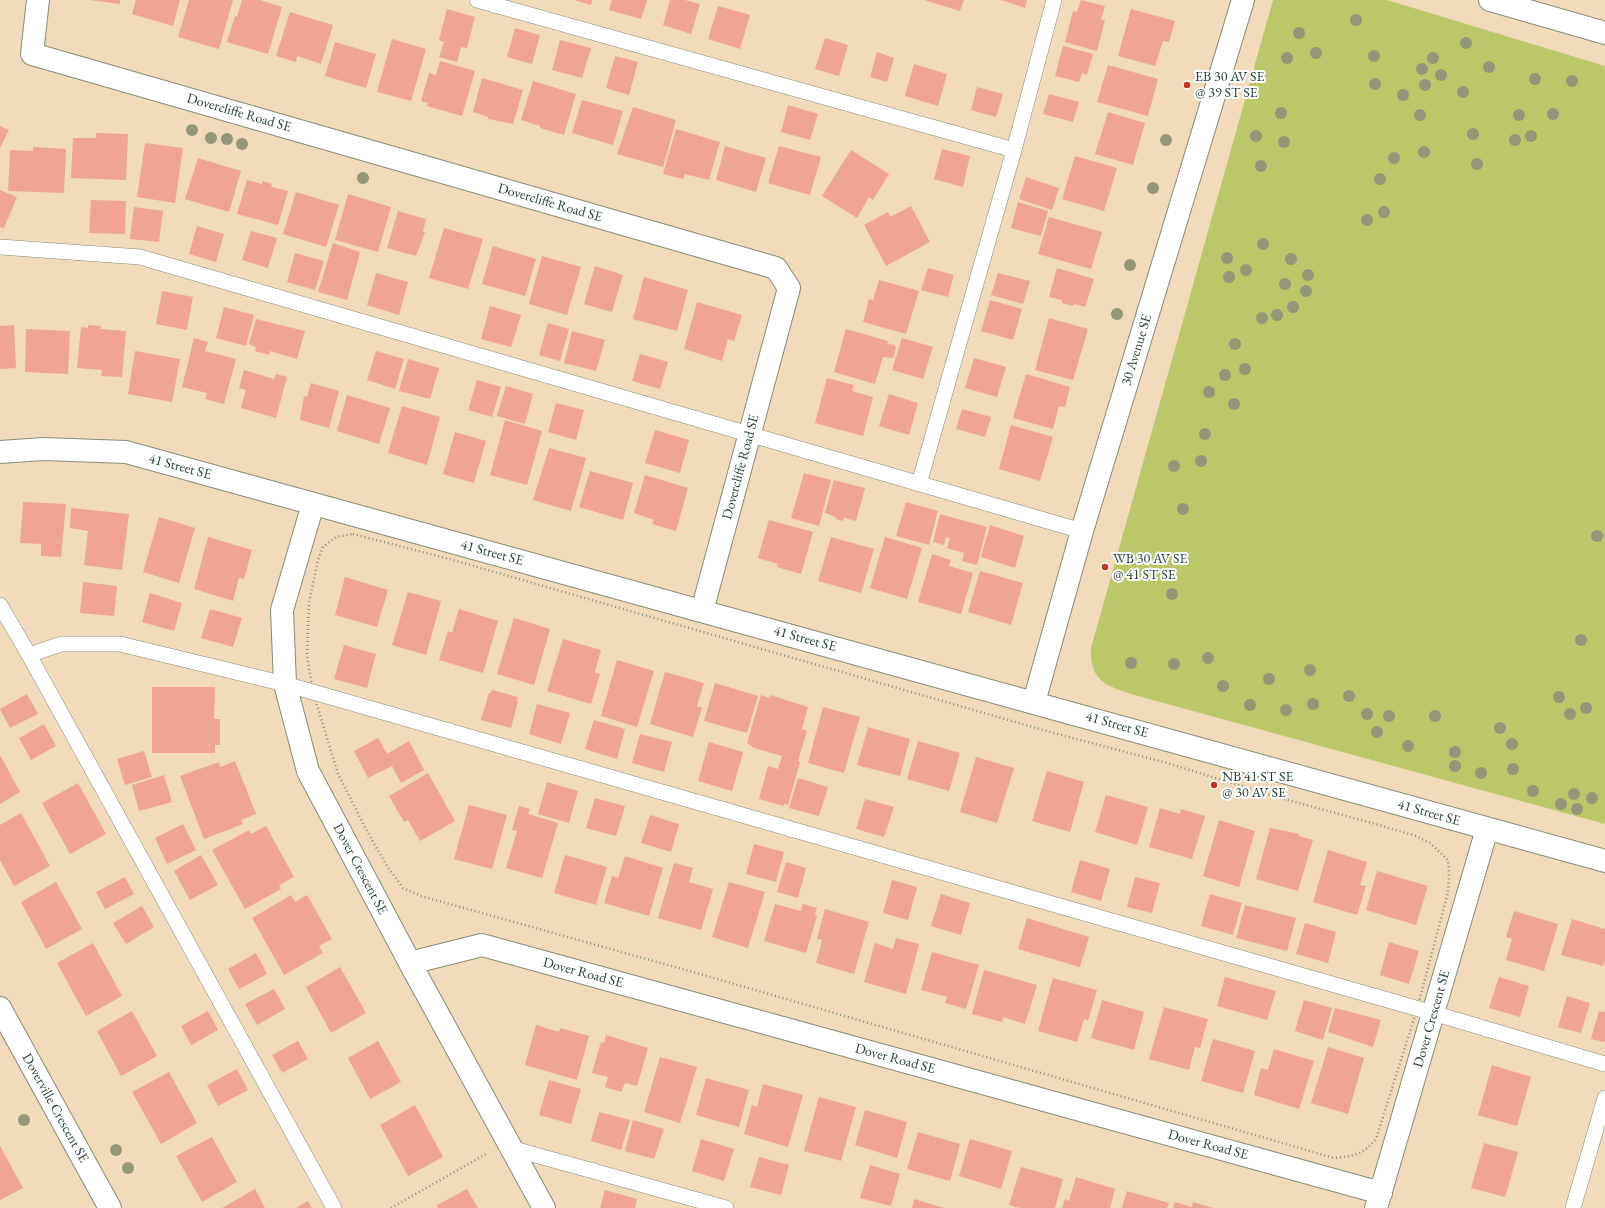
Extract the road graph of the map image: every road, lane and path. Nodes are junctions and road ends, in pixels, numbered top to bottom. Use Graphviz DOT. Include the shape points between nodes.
graph roads {
  1 [pos="38,0"];
  2 [pos="477,0"];
  3 [pos="1054,0"];
  4 [pos="1242,0"];
  5 [pos="1490,0"];
  6 [pos="1605,33"];
  7 [pos="1014,150"];
  8 [pos="0,247"];
  9 [pos="749,435"];
  10 [pos="0,452"];
  11 [pos="919,484"];
  12 [pos="313,504"];
  13 [pos="1082,531"];
  14 [pos="0,605"];
  15 [pos="702,611"];
  16 [pos="29,655"];
  17 [pos="285,684"];
  18 [pos="1034,702"];
  19 [pos="1487,829"];
  20 [pos="1605,861"];
  21 [pos="410,963"];
  22 [pos="1433,1014"];
  23 [pos="3,1022"];
  24 [pos="1605,1064"];
  25 [pos="1605,1098"];
  26 [pos="511,1145"];
  27 [pos="1379,1200"];
  28 [pos="110,1208"];
  29 [pos="334,1208"];
  30 [pos="390,1208"];
  31 [pos="544,1208"];
  32 [pos="726,1208"];
  33 [pos="1573,1208"];
  1 -- 9 [label="street, Dovercliffe Road SE" via="32,54 776,268 789,288"];
  2 -- 7 [label="lane"];
  3 -- 7 [label="lane"];
  4 -- 13 [label="street, 30 Avenue SE"];
  5 -- 6 [label="street"];
  7 -- 11 [label="lane"];
  8 -- 9 [label="lane" via="140,257"];
  9 -- 11 [label="lane"];
  9 -- 15 [label="street, Dovercliffe Road SE"];
  10 -- 12 [label="street, 41 Street SE" via="43,449 126,452"];
  11 -- 13 [label="lane"];
  12 -- 15 [label="street, 41 Street SE"];
  12 -- 17 [label="street, Dover Crescent SE" via="282,610"];
  13 -- 18 [label="street, 30 Avenue SE"];
  14 -- 16 [label="lane"];
  15 -- 18 [label="street, 41 Street SE"];
  16 -- 17 [label="lane" via="61,644 120,644"];
  16 -- 29 [label="lane"];
  17 -- 21 [label="street, Dover Crescent SE" via="308,771"];
  17 -- 22 [label="lane"];
  18 -- 19 [label="street, 41 Street SE"];
  19 -- 20 [label="street, 41 Street SE"];
  19 -- 22 [label="street, Dover Crescent SE"];
  21 -- 26 [label="street, Dover Crescent SE"];
  21 -- 27 [label="street, Dover Road SE" via="482,945"];
  22 -- 24 [label="lane"];
  22 -- 27 [label="street, Dover Crescent SE"];
  23 -- 28 [label="street, Doverville Crescent SE"];
  25 -- 33 [label="lane"];
  26 -- 30 [label="path"];
  26 -- 31 [label="street, Dover Crescent SE"];
  26 -- 32 [label="lane"];
}
